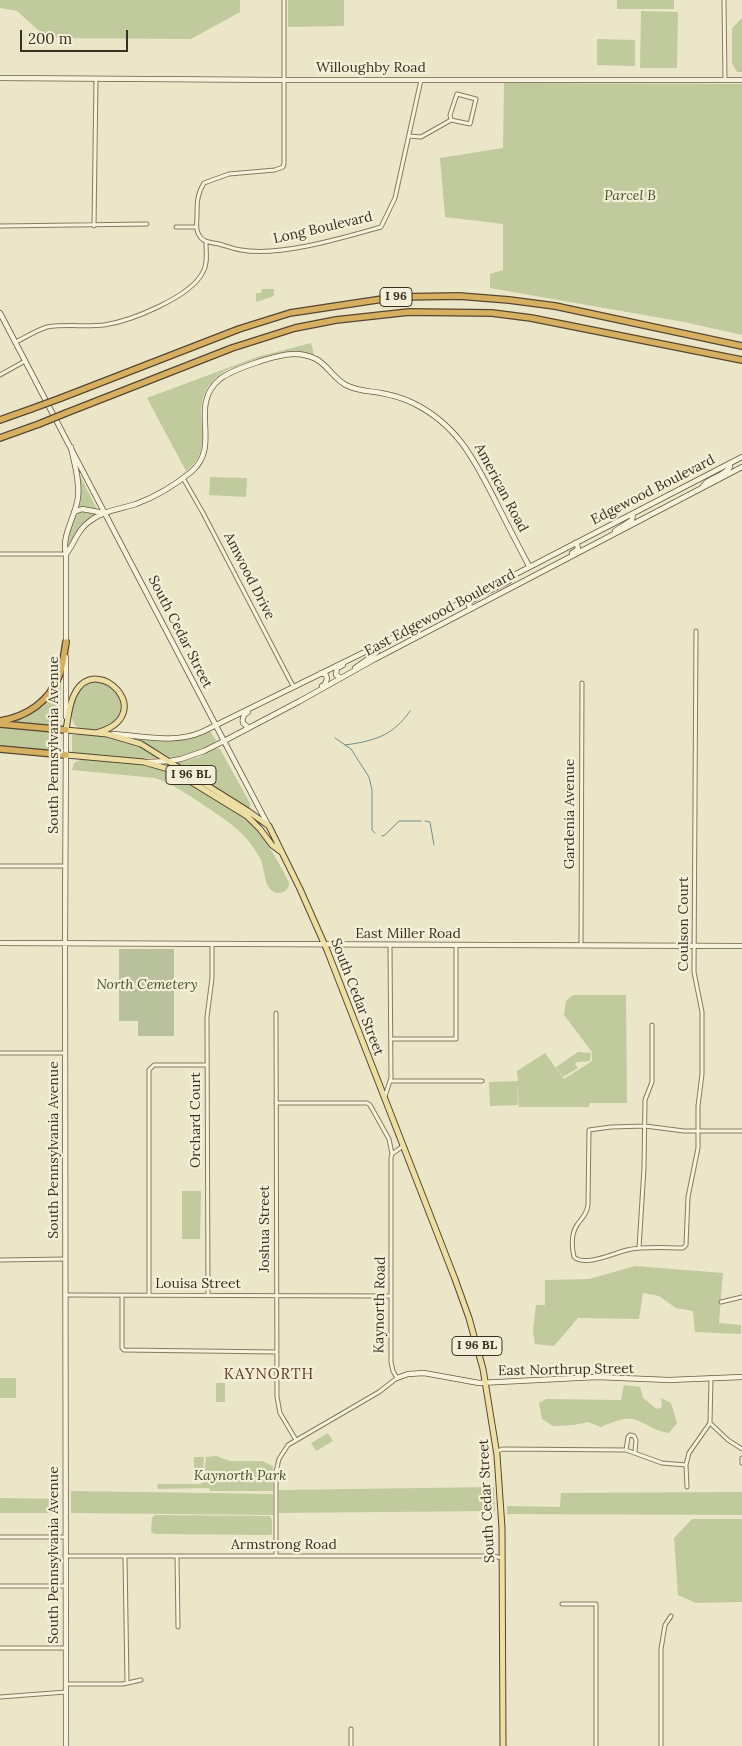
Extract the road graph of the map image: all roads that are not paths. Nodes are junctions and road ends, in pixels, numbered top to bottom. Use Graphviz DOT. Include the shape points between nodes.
graph roads {
  1 [pos="284,0"];
  2 [pos="724,0"];
  3 [pos="0,78"];
  4 [pos="96,78"];
  5 [pos="421,79"];
  6 [pos="284,80"];
  7 [pos="725,80"];
  8 [pos="742,80"];
  9 [pos="450,120"];
  10 [pos="409,136"];
  11 [pos="147,224"];
  12 [pos="0,226"];
  13 [pos="94,226"];
  14 [pos="176,227"];
  15 [pos="196,227"];
  16 [pos="206,242"];
  17 [pos="0,313"];
  18 [pos="16,342"];
  19 [pos="742,346"];
  20 [pos="26,360"];
  21 [pos="742,360"];
  22 [pos="0,375"];
  23 [pos="0,420"];
  24 [pos="0,438"];
  25 [pos="71,446"];
  26 [pos="742,457"];
  27 [pos="730,463"];
  28 [pos="742,467"];
  29 [pos="183,478"];
  30 [pos="702,488"];
  31 [pos="74,512"];
  32 [pos="105,513"];
  33 [pos="633,514"];
  34 [pos="612,524"];
  35 [pos="613,535"];
  36 [pos="575,543"];
  37 [pos="594,545"];
  38 [pos="0,554"];
  39 [pos="66,554"];
  40 [pos="529,566"];
  41 [pos="542,572"];
  42 [pos="512,575"];
  43 [pos="457,604"];
  44 [pos="473,608"];
  45 [pos="430,630"];
  46 [pos="696,631"];
  47 [pos="66,642"];
  48 [pos="377,646"];
  49 [pos="369,650"];
  50 [pos="320,672"];
  51 [pos="351,673"];
  52 [pos="342,678"];
  53 [pos="582,683"];
  54 [pos="293,686"];
  55 [pos="281,692"];
  56 [pos="287,708"];
  57 [pos="0,723"];
  58 [pos="216,725"];
  59 [pos="249,728"];
  60 [pos="66,730"];
  61 [pos="96,733"];
  62 [pos="107,734"];
  63 [pos="224,741"];
  64 [pos="0,749"];
  65 [pos="66,755"];
  66 [pos="144,762"];
  67 [pos="170,762"];
  68 [pos="269,826"];
  69 [pos="282,852"];
  70 [pos="0,866"];
  71 [pos="65,866"];
  72 [pos="0,943"];
  73 [pos="65,944"];
  74 [pos="212,944"];
  75 [pos="325,945"];
  76 [pos="390,946"];
  77 [pos="456,946"];
  78 [pos="581,946"];
  79 [pos="695,946"];
  80 [pos="742,946"];
  81 [pos="276,1013"];
  82 [pos="652,1026"];
  83 [pos="391,1039"];
  84 [pos="0,1053"];
  85 [pos="65,1053"];
  86 [pos="207,1065"];
  87 [pos="391,1081"];
  88 [pos="482,1081"];
  89 [pos="384,1097"];
  90 [pos="276,1103"];
  91 [pos="645,1126"];
  92 [pos="698,1131"];
  93 [pos="742,1131"];
  94 [pos="403,1145"];
  95 [pos="392,1154"];
  96 [pos="639,1248"];
  97 [pos="65,1259"];
  98 [pos="0,1260"];
  99 [pos="65,1295"];
  100 [pos="122,1295"];
  101 [pos="149,1295"];
  102 [pos="208,1296"];
  103 [pos="276,1296"];
  104 [pos="391,1296"];
  105 [pos="742,1297"];
  106 [pos="721,1302"];
  107 [pos="277,1352"];
  108 [pos="740,1377"];
  109 [pos="397,1378"];
  110 [pos="711,1378"];
  111 [pos="486,1383"];
  112 [pos="710,1423"];
  113 [pos="296,1440"];
  114 [pos="742,1449"];
  115 [pos="626,1450"];
  116 [pos="497,1451"];
  117 [pos="635,1452"];
  118 [pos="742,1458"];
  119 [pos="742,1463"];
  120 [pos="686,1466"];
  121 [pos="687,1487"];
  122 [pos="65,1536"];
  123 [pos="1,1537"];
  124 [pos="65,1556"];
  125 [pos="178,1556"];
  126 [pos="276,1556"];
  127 [pos="126,1557"];
  128 [pos="502,1558"];
  129 [pos="0,1586"];
  130 [pos="65,1586"];
  131 [pos="562,1604"];
  132 [pos="671,1616"];
  133 [pos="178,1627"];
  134 [pos="0,1648"];
  135 [pos="66,1648"];
  136 [pos="141,1680"];
  137 [pos="66,1684"];
  138 [pos="126,1684"];
  139 [pos="66,1692"];
  140 [pos="0,1697"];
  141 [pos="351,1729"];
  142 [pos="66,1746"];
  143 [pos="351,1746"];
  144 [pos="503,1746"];
  145 [pos="596,1746"];
  146 [pos="661,1746"];
  1 -- 6 [label="street"];
  2 -- 7 [label="street"];
  3 -- 4 [label="street, Willoughby Road"];
  4 -- 6 [label="street, Willoughby Road"];
  4 -- 13 [label="street"];
  5 -- 6 [label="street, Willoughby Road"];
  5 -- 7 [label="street, Willoughby Road"];
  5 -- 10 [label="street, Long Boulevard"];
  6 -- 15 [label="street" via="283,167 229,174 204,183 197,199"];
  7 -- 8 [label="street, Willoughby Road"];
  9 -- 9 [label="street" via="457,94 476,99 470,124"];
  9 -- 10 [label="street" via="421,137"];
  10 -- 16 [label="street, Long Boulevard" via="395,198 381,227 287,250 264,252"];
  11 -- 13 [label="street"];
  12 -- 13 [label="street"];
  14 -- 15 [label="street"];
  15 -- 16 [label="street"];
  16 -- 18 [label="street" via="202,274 190,288 170,301 115,323 49,327"];
  17 -- 18 [label="street, South Cedar Street"];
  18 -- 20 [label="street, South Cedar Street"];
  19 -- 23 [label="highway, I 96, bridge" via="546,305 459,296 396,297 290,313 239,329"];
  20 -- 22 [label="street"];
  20 -- 25 [label="street, South Cedar Street"];
  21 -- 24 [label="highway, I 96, bridge" via="531,318 483,313 409,312 336,320 287,331 232,348"];
  25 -- 31 [label="street, South Pennsylvania Avenue" via="78,488"];
  25 -- 32 [label="street, South Cedar Street"];
  26 -- 27 [label="street, Edgewood Boulevard"];
  27 -- 30 [label="street" via="728,471 706,482"];
  27 -- 33 [label="street, Edgewood Boulevard"];
  28 -- 30 [label="street, East Edgewood Boulevard"];
  29 -- 32 [label="street, American Road" via="143,501"];
  29 -- 40 [label="street, American Road" via="204,454 207,440 204,406 216,383 233,372 277,357 307,356 322,364 346,386 405,400 430,412 451,430 473,458"];
  29 -- 54 [label="street, Amwood Drive"];
  30 -- 35 [label="street, East Edgewood Boulevard"];
  31 -- 32 [label="street" via="82,509"];
  31 -- 39 [label="street, South Pennsylvania Avenue" via="65,542"];
  32 -- 39 [label="street" via="83,526"];
  32 -- 58 [label="street, South Cedar Street"];
  33 -- 34 [label="street, Edgewood Boulevard"];
  33 -- 35 [label="street" via="632,520 616,529"];
  34 -- 36 [label="street, Edgewood Boulevard"];
  34 -- 37 [label="street" via="590,538"];
  35 -- 37 [label="street, East Edgewood Boulevard"];
  36 -- 40 [label="street, East Edgewood Boulevard"];
  36 -- 41 [label="street" via="576,551 546,566"];
  37 -- 41 [label="street, East Edgewood Boulevard"];
  38 -- 39 [label="street"];
  39 -- 47 [label="street, South Pennsylvania Avenue"];
  40 -- 42 [label="street, East Edgewood Boulevard"];
  41 -- 44 [label="street, East Edgewood Boulevard"];
  42 -- 43 [label="street, East Edgewood Boulevard"];
  42 -- 44 [label="street" via="473,599 469,606"];
  43 -- 45 [label="street" via="458,612 433,625"];
  43 -- 48 [label="street, East Edgewood Boulevard"];
  44 -- 45 [label="street, East Edgewood Boulevard"];
  45 -- 51 [label="street, East Edgewood Boulevard"];
  46 -- 79 [label="street, Coulson Court"];
  47 -- 57 [label="highway" via="59,676 46,697 34,709"];
  47 -- 60 [label="street, South Pennsylvania Avenue"];
  48 -- 49 [label="street, East Edgewood Boulevard"];
  48 -- 51 [label="street" via="376,653"];
  49 -- 50 [label="street, East Edgewood Boulevard"];
  49 -- 52 [label="street" via="337,668 336,675"];
  50 -- 54 [label="street, East Edgewood Boulevard"];
  50 -- 56 [label="street" via="327,676 325,684"];
  51 -- 52 [label="street, East Edgewood Boulevard"];
  52 -- 56 [label="street, East Edgewood Boulevard"];
  53 -- 78 [label="street, Gardenia Avenue"];
  54 -- 55 [label="street, East Edgewood Boulevard"];
  55 -- 58 [label="street, East Edgewood Boulevard"];
  55 -- 59 [label="street" via="245,714 243,724"];
  56 -- 59 [label="street, East Edgewood Boulevard"];
  57 -- 60 [label="highway, I 96 BL"];
  58 -- 62 [label="street, East Edgewood Boulevard" via="177,738"];
  58 -- 63 [label="street, South Cedar Street"];
  59 -- 63 [label="street, East Edgewood Boulevard"];
  60 -- 61 [label="main road, I 96 BL"];
  60 -- 61 [label="main road" via="75,692 86,682 100,680 117,688 123,698 124,709 115,726"];
  60 -- 65 [label="street, South Pennsylvania Avenue"];
  61 -- 62 [label="main road, I 96 BL"];
  62 -- 67 [label="main road, I 96 BL" via="142,744"];
  63 -- 67 [label="street, East Edgewood Boulevard"];
  63 -- 68 [label="street, South Cedar Street"];
  64 -- 65 [label="highway, I 96 BL"];
  65 -- 66 [label="main road, I 96 BL"];
  65 -- 71 [label="street, South Pennsylvania Avenue"];
  66 -- 67 [label="street, East Edgewood Boulevard"];
  66 -- 69 [label="main road, I 96 BL" via="175,772 240,812"];
  67 -- 68 [label="main road, I 96 BL"];
  68 -- 69 [label="main road, South Cedar Street / I 96 BL"];
  69 -- 75 [label="main road, South Cedar Street / I 96 BL"];
  70 -- 71 [label="street"];
  71 -- 73 [label="street, South Pennsylvania Avenue"];
  72 -- 73 [label="street, East Miller Road"];
  73 -- 74 [label="street, East Miller Road"];
  73 -- 85 [label="street, South Pennsylvania Avenue"];
  74 -- 75 [label="street, East Miller Road"];
  74 -- 86 [label="street, Orchard Court" via="212,978 206,1017"];
  75 -- 76 [label="street, East Miller Road"];
  75 -- 89 [label="main road, South Cedar Street / I 96 BL"];
  76 -- 77 [label="street, East Miller Road"];
  76 -- 83 [label="street"];
  77 -- 78 [label="street, East Miller Road"];
  77 -- 83 [label="street" via="456,1039"];
  78 -- 79 [label="street, East Miller Road"];
  79 -- 80 [label="street, East Miller Road"];
  79 -- 92 [label="street, Coulson Court" via="695,978 702,1012"];
  81 -- 90 [label="street, Joshua Street"];
  82 -- 91 [label="street" via="652,1082 645,1100"];
  83 -- 87 [label="street"];
  84 -- 85 [label="street"];
  85 -- 97 [label="street, South Pennsylvania Avenue"];
  86 -- 101 [label="street" via="154,1065 148,1072"];
  86 -- 102 [label="street, Orchard Court"];
  87 -- 88 [label="street"];
  87 -- 89 [label="street"];
  89 -- 94 [label="main road, South Cedar Street / I 96 BL"];
  90 -- 95 [label="street, Kaynorth Road" via="367,1104 372,1107 389,1139"];
  90 -- 103 [label="street, Joshua Street"];
  91 -- 92 [label="street"];
  91 -- 96 [label="street"];
  91 -- 96 [label="street" via="589,1130 588,1205 574,1233 573,1254 579,1260 594,1260"];
  92 -- 93 [label="street"];
  92 -- 96 [label="street, Coulson Court" via="696,1164 686,1208 686,1245 683,1248"];
  94 -- 95 [label="street"];
  94 -- 111 [label="main road, South Cedar Street / I 96 BL" via="464,1302"];
  95 -- 104 [label="street, Kaynorth Road"];
  97 -- 98 [label="street"];
  97 -- 99 [label="street, South Pennsylvania Avenue"];
  99 -- 100 [label="street, Louisa Street"];
  99 -- 122 [label="street, South Pennsylvania Avenue"];
  100 -- 101 [label="street, Louisa Street"];
  100 -- 107 [label="street" via="122,1348 126,1350"];
  101 -- 102 [label="street, Louisa Street"];
  102 -- 103 [label="street, Louisa Street"];
  103 -- 104 [label="street, Louisa Street"];
  103 -- 107 [label="street, Joshua Street"];
  104 -- 109 [label="street, Kaynorth Road" via="391,1362"];
  105 -- 106 [label="street"];
  107 -- 113 [label="street, Joshua Street" via="276,1397"];
  108 -- 110 [label="street, East Northrup Street"];
  109 -- 111 [label="street, East Northrup Street" via="424,1374"];
  109 -- 113 [label="street" via="379,1392"];
  110 -- 111 [label="street, East Northrup Street" via="597,1377"];
  110 -- 112 [label="street"];
  111 -- 116 [label="main road, South Cedar Street / I 96 BL"];
  112 -- 114 [label="street"];
  112 -- 120 [label="street"];
  113 -- 126 [label="street" via="282,1452 277,1464"];
  115 -- 116 [label="street"];
  115 -- 117 [label="street"];
  115 -- 117 [label="street" via="630,1435 636,1440"];
  116 -- 128 [label="main road, South Cedar Street / I 96 BL"];
  117 -- 120 [label="street" via="662,1463"];
  118 -- 119 [label="street"];
  120 -- 121 [label="street"];
  122 -- 123 [label="street"];
  122 -- 124 [label="street, South Pennsylvania Avenue"];
  124 -- 127 [label="street, Armstrong Road"];
  124 -- 130 [label="street, South Pennsylvania Avenue"];
  125 -- 126 [label="street, Armstrong Road"];
  125 -- 127 [label="street, Armstrong Road"];
  125 -- 133 [label="street"];
  126 -- 128 [label="street, Armstrong Road"];
  127 -- 138 [label="street"];
  128 -- 144 [label="main road, South Cedar Street / I 96 BL"];
  129 -- 130 [label="street"];
  130 -- 135 [label="street, South Pennsylvania Avenue"];
  131 -- 145 [label="street" via="596,1604"];
  132 -- 146 [label="street" via="662,1643"];
  134 -- 135 [label="street"];
  135 -- 137 [label="street, South Pennsylvania Avenue"];
  136 -- 138 [label="street"];
  137 -- 138 [label="street"];
  137 -- 139 [label="street, South Pennsylvania Avenue"];
  139 -- 140 [label="street"];
  139 -- 142 [label="street, South Pennsylvania Avenue"];
  141 -- 143 [label="street"];
}
